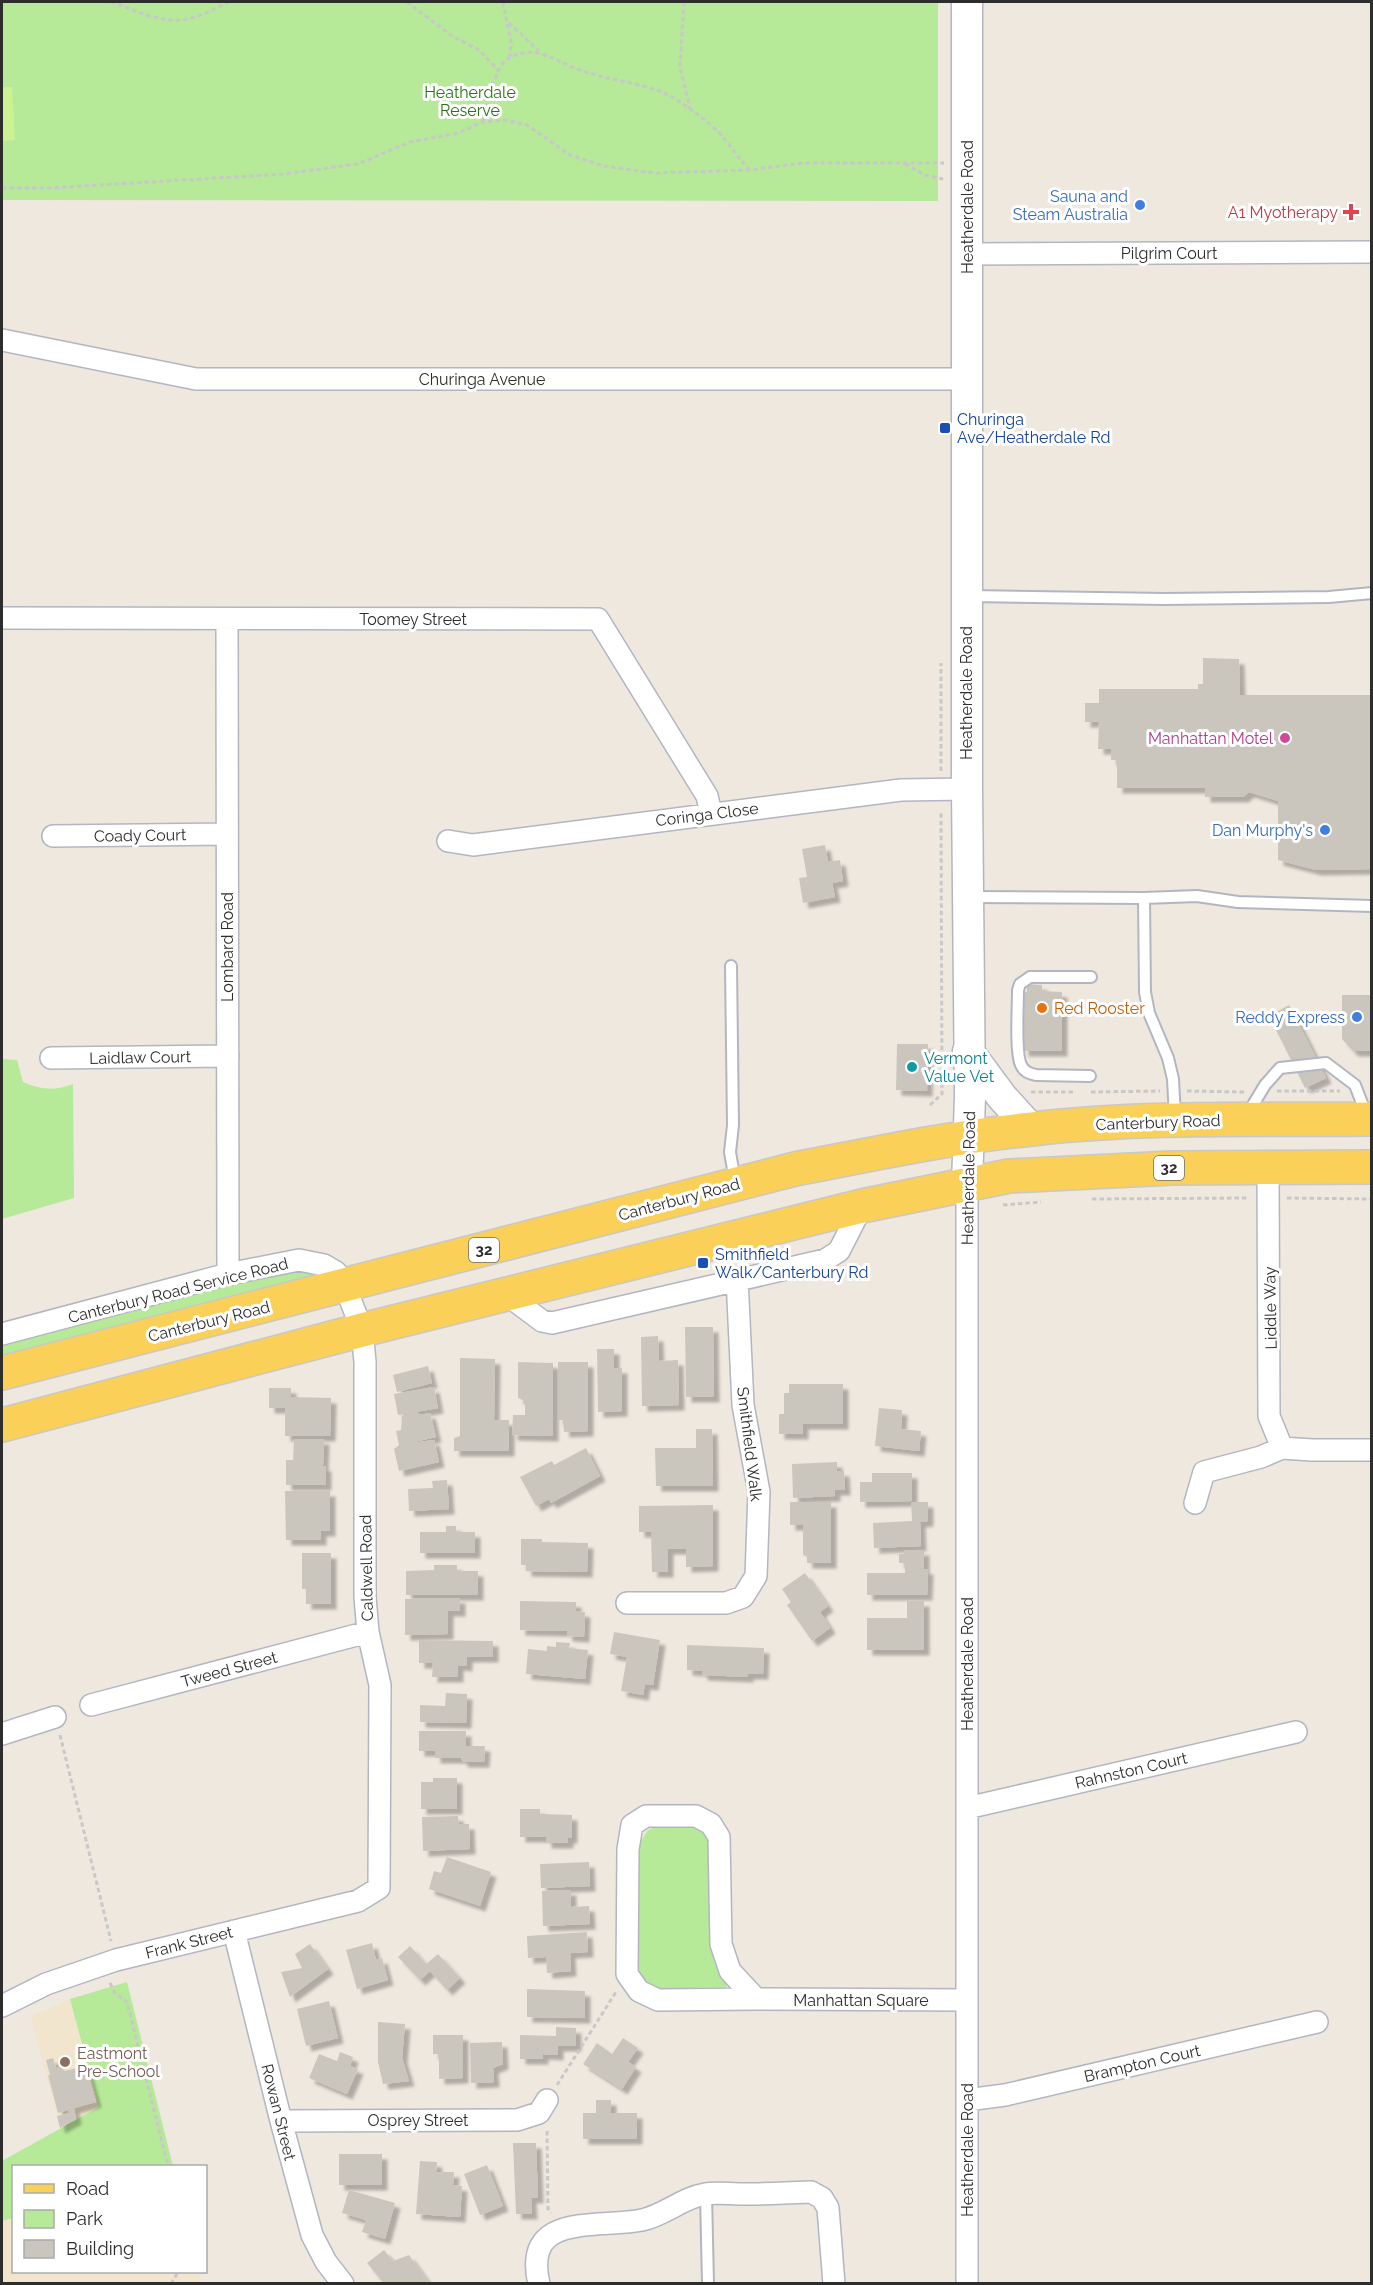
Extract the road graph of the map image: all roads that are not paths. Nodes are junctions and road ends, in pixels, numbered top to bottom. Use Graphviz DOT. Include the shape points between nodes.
graph roads {
  1 [pos="967,2"];
  2 [pos="1371,252"];
  3 [pos="967,254"];
  4 [pos="2,340"];
  5 [pos="967,379"];
  6 [pos="1371,592"];
  7 [pos="966,596"];
  8 [pos="2,618"];
  9 [pos="227,620"];
  10 [pos="967,789"];
  11 [pos="711,813"];
  12 [pos="227,834"];
  13 [pos="53,836"];
  14 [pos="448,841"];
  15 [pos="968,897"];
  16 [pos="1144,898"];
  17 [pos="1371,906"];
  18 [pos="732,966"];
  19 [pos="1091,977"];
  20 [pos="968,1052"];
  21 [pos="228,1056"];
  22 [pos="51,1058"];
  23 [pos="1090,1076"];
  24 [pos="1370,1119"];
  25 [pos="1175,1121"];
  26 [pos="1243,1121"];
  27 [pos="1031,1129"];
  28 [pos="968,1137"];
  29 [pos="1268,1167"];
  30 [pos="1371,1167"];
  31 [pos="736,1184"];
  32 [pos="967,1185"];
  33 [pos="862,1206"];
  34 [pos="228,1274"];
  35 [pos="737,1278"];
  36 [pos="345,1286"];
  37 [pos="506,1294"];
  38 [pos="362,1330"];
  39 [pos="2,1334"];
  40 [pos="2,1373"];
  41 [pos="2,1425"];
  42 [pos="1282,1448"];
  43 [pos="1371,1450"];
  44 [pos="1195,1503"];
  45 [pos="627,1603"];
  46 [pos="368,1632"];
  47 [pos="91,1705"];
  48 [pos="55,1717"];
  49 [pos="1296,1732"];
  50 [pos="2,1734"];
  51 [pos="967,1808"];
  52 [pos="379,1888"];
  53 [pos="234,1931"];
  54 [pos="756,1999"];
  55 [pos="967,2000"];
  56 [pos="2,2006"];
  57 [pos="1317,2022"];
  58 [pos="547,2100"];
  59 [pos="967,2100"];
  60 [pos="281,2121"];
  61 [pos="706,2194"];
  62 [pos="343,2283"];
  63 [pos="539,2283"];
  64 [pos="708,2283"];
  65 [pos="834,2283"];
  66 [pos="967,2283"];
  1 -- 3 [label="main road, Heatherdale Road" via="960,171"];
  2 -- 3 [label="street, Pilgrim Court"];
  3 -- 5 [label="main road, Heatherdale Road"];
  4 -- 5 [label="street, Churinga Avenue" via="196,379"];
  5 -- 7 [label="main road, Heatherdale Road"];
  6 -- 7 [label="lane" via="1318,597"];
  7 -- 10 [label="main road, Heatherdale Road"];
  8 -- 9 [label="street, Toomey Street"];
  9 -- 11 [label="street, Toomey Street" via="598,619 706,796"];
  9 -- 12 [label="street, Lombard Road"];
  10 -- 11 [label="street, Coringa Close" via="901,790"];
  10 -- 15 [label="main road, Heatherdale Road"];
  11 -- 14 [label="street, Coringa Close" via="473,845"];
  12 -- 13 [label="street, Coady Court"];
  12 -- 21 [label="street, Lombard Road"];
  15 -- 16 [label="lane"];
  15 -- 20 [label="main road, Heatherdale Road"];
  16 -- 17 [label="lane" via="1197,896 1238,902"];
  16 -- 25 [label="lane" via="1145,992 1173,1079"];
  18 -- 31 [label="lane" via="730,1152"];
  19 -- 23 [label="lane" via="1030,977 1018,990 1018,1056 1024,1070 1036,1075"];
  20 -- 27 [label="main road"];
  20 -- 28 [label="main road, Heatherdale Road"];
  21 -- 22 [label="street, Laidlaw Court"];
  21 -- 34 [label="street, Lombard Road"];
  24 -- 26 [label="main road, Canterbury Road / 32"];
  24 -- 26 [label="lane" via="1355,1085 1326,1064 1281,1068 1265,1085"];
  25 -- 26 [label="main road, Canterbury Road / 32"];
  25 -- 27 [label="main road, Canterbury Road / 32"];
  27 -- 28 [label="main road, Canterbury Road / 32"];
  28 -- 31 [label="main road, Canterbury Road / 32"];
  28 -- 32 [label="main road, Heatherdale Road"];
  29 -- 30 [label="main road, 32"];
  29 -- 32 [label="main road, 32" via="1068,1172 1009,1176"];
  29 -- 42 [label="street, Liddle Way" via="1269,1416"];
  31 -- 36 [label="main road, Canterbury Road / 32"];
  32 -- 33 [label="main road, 32"];
  32 -- 51 [label="street, Heatherdale Road"];
  33 -- 35 [label="street" via="839,1251 825,1260"];
  33 -- 37 [label="main road, 32"];
  34 -- 36 [label="street, Canterbury Road Service Road" via="299,1260 324,1265 336,1272"];
  34 -- 39 [label="street, Canterbury Road Service Road"];
  35 -- 37 [label="street" via="552,1323 542,1321"];
  35 -- 45 [label="street, Smithfield Walk" via="742,1405 759,1492 756,1576 743,1597 726,1603"];
  36 -- 38 [label="street, Caldwell Road"];
  36 -- 40 [label="main road, Canterbury Road / 32"];
  37 -- 38 [label="main road, 32"];
  38 -- 41 [label="main road, 32"];
  38 -- 46 [label="street, Caldwell Road"];
  42 -- 43 [label="street"];
  42 -- 44 [label="street" via="1204,1472"];
  46 -- 47 [label="street, Tweed Street"];
  46 -- 52 [label="street, Caldwell Road" via="380,1685"];
  48 -- 50 [label="street"];
  49 -- 51 [label="street, Rahnston Court"];
  51 -- 55 [label="street, Heatherdale Road"];
  52 -- 53 [label="street, Frank Street" via="358,1901"];
  53 -- 56 [label="street, Frank Street" via="107,1963 46,1984"];
  53 -- 60 [label="street, Rowan Street"];
  54 -- 54 [label="street, Manhattan Square" via="658,2001 639,1991 627,1974 628,1849 632,1826 646,1816 696,1816 711,1824 720,1837 722,1944 730,1971"];
  54 -- 55 [label="street, Manhattan Square"];
  55 -- 59 [label="street, Heatherdale Road"];
  57 -- 59 [label="street, Brampton Court" via="1005,2095"];
  58 -- 60 [label="street, Osprey Street" via="538,2113 517,2120"];
  59 -- 66 [label="street, Heatherdale Road"];
  60 -- 62 [label="street, Rowan Street" via="312,2235"];
  61 -- 63 [label="street" via="641,2220 565,2227 545,2239 537,2254"];
  61 -- 64 [label="lane"];
  61 -- 65 [label="street" via="811,2192 822,2198 830,2217"];
}
